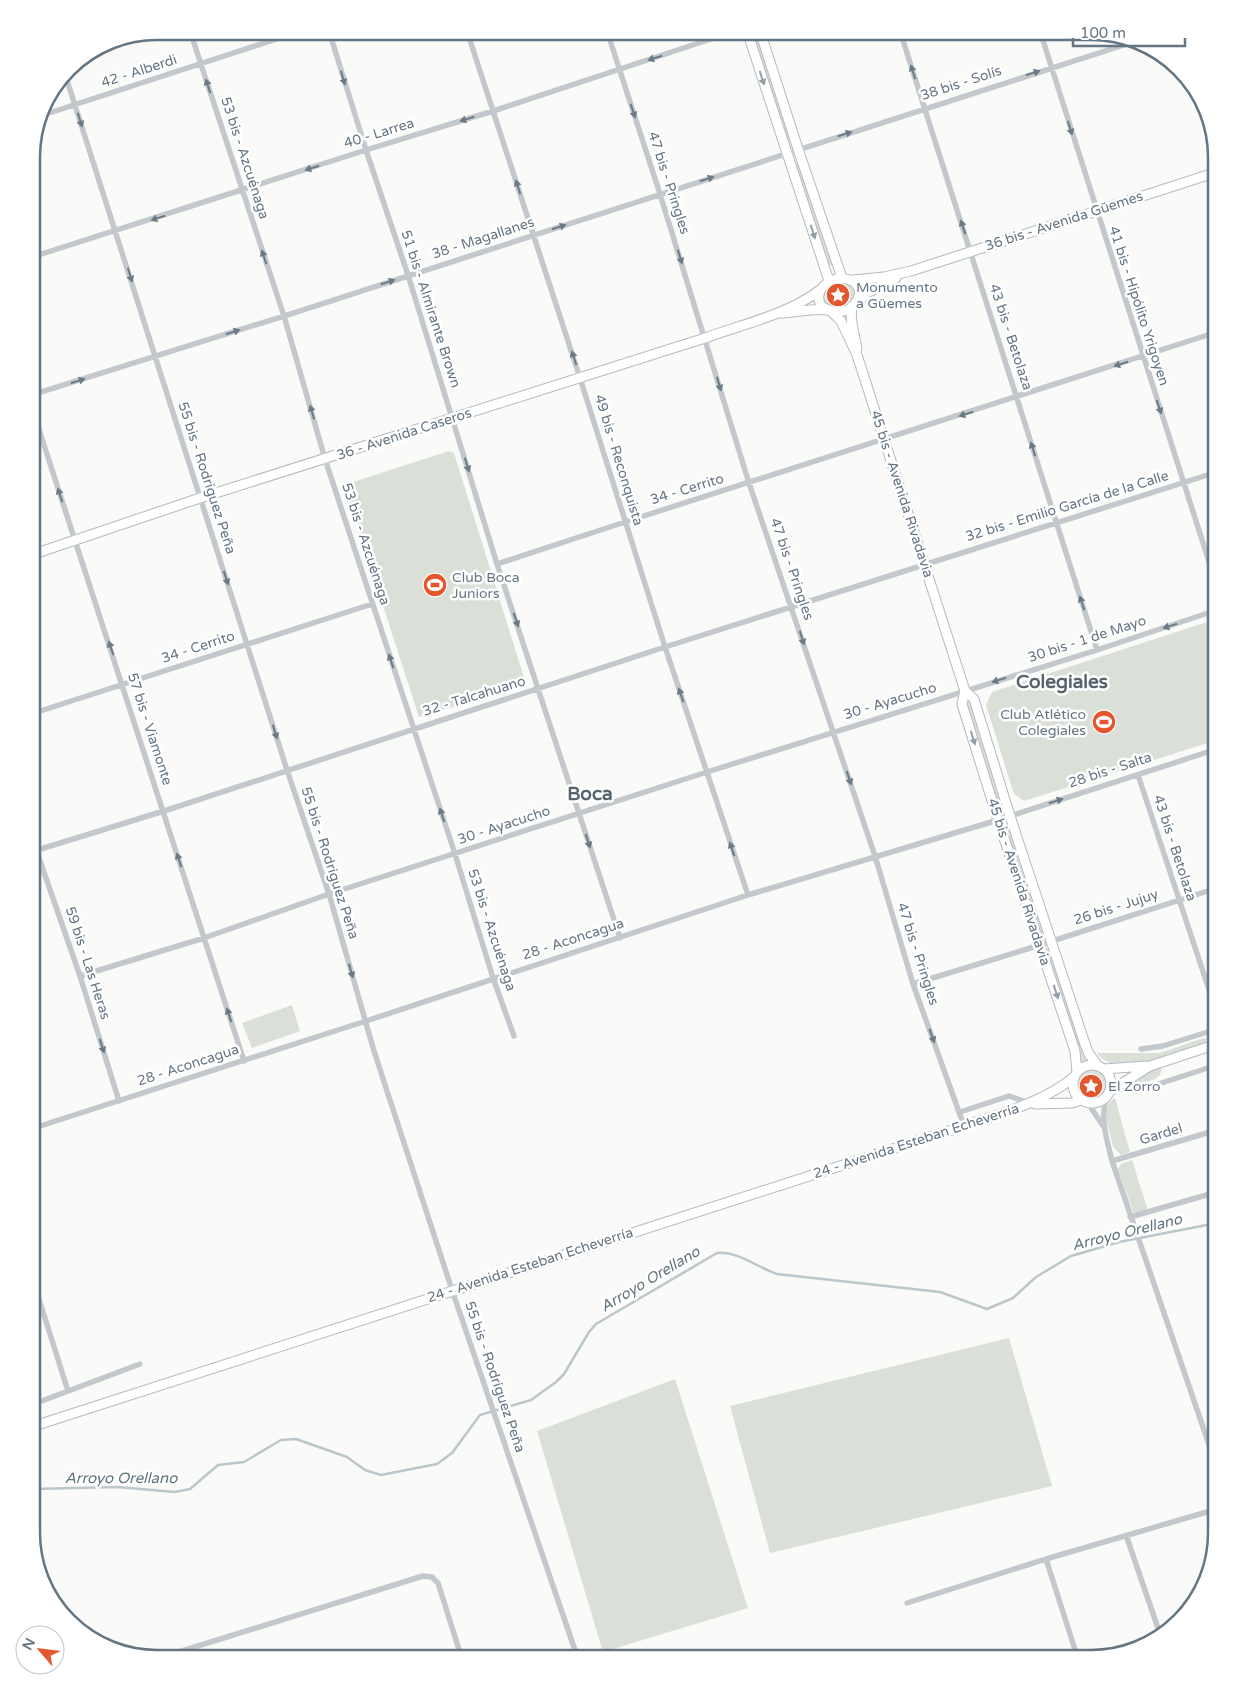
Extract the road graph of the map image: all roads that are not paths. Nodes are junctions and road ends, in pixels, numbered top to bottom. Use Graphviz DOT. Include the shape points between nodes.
graph roads {
  1 [pos="193,40"];
  2 [pos="275,40"];
  3 [pos="332,40"];
  4 [pos="470,40"];
  5 [pos="610,40"];
  6 [pos="708,40"];
  7 [pos="750,40"];
  8 [pos="763,40"];
  9 [pos="903,40"];
  10 [pos="1042,40"];
  11 [pos="1124,45"];
  12 [pos="201,65"];
  13 [pos="1051,68"];
  14 [pos="619,70"];
  15 [pos="68,82"];
  16 [pos="75,105"];
  17 [pos="924,108"];
  18 [pos="494,110"];
  19 [pos="49,113"];
  20 [pos="798,149"];
  21 [pos="366,150"];
  22 [pos="788,153"];
  23 [pos="1208,175"];
  24 [pos="242,191"];
  25 [pos="660,194"];
  26 [pos="1096,211"];
  27 [pos="116,231"];
  28 [pos="534,235"];
  29 [pos="970,252"];
  30 [pos="40,255"];
  31 [pos="911,271"];
  32 [pos="408,275"];
  33 [pos="842,278"];
  34 [pos="853,280"];
  35 [pos="829,281"];
  36 [pos="820,290"];
  37 [pos="853,305"];
  38 [pos="830,311"];
  39 [pos="777,312"];
  40 [pos="284,316"];
  41 [pos="1208,335"];
  42 [pos="705,338"];
  43 [pos="857,355"];
  44 [pos="155,357"];
  45 [pos="1142,357"];
  46 [pos="580,378"];
  47 [pos="40,393"];
  48 [pos="1017,397"];
  49 [pos="453,419"];
  50 [pos="40,430"];
  51 [pos="884,440"];
  52 [pos="325,459"];
  53 [pos="1208,475"];
  54 [pos="1183,482"];
  55 [pos="749,483"];
  56 [pos="200,498"];
  57 [pos="625,522"];
  58 [pos="1055,522"];
  59 [pos="75,541"];
  60 [pos="40,552"];
  61 [pos="1208,559"];
  62 [pos="497,564"];
  63 [pos="924,564"];
  64 [pos="372,604"];
  65 [pos="792,608"];
  66 [pos="1208,613"];
  67 [pos="248,645"];
  68 [pos="664,647"];
  69 [pos="1097,650"];
  70 [pos="123,685"];
  71 [pos="539,689"];
  72 [pos="965,691"];
  73 [pos="40,711"];
  74 [pos="413,728"];
  75 [pos="833,732"];
  76 [pos="1208,752"];
  77 [pos="287,770"];
  78 [pos="707,772"];
  79 [pos="1138,774"];
  80 [pos="164,811"];
  81 [pos="580,814"];
  82 [pos="1010,816"];
  83 [pos="998,820"];
  84 [pos="40,849"];
  85 [pos="455,854"];
  86 [pos="874,856"];
  87 [pos="40,867"];
  88 [pos="1208,891"];
  89 [pos="329,894"];
  90 [pos="748,895"];
  91 [pos="1178,900"];
  92 [pos="204,938"];
  93 [pos="620,938"];
  94 [pos="1050,941"];
  95 [pos="1040,945"];
  96 [pos="80,976"];
  97 [pos="493,978"];
  98 [pos="913,984"];
  99 [pos="1208,988"];
  100 [pos="366,1022"];
  101 [pos="1208,1032"];
  102 [pos="514,1036"];
  103 [pos="1208,1047"];
  104 [pos="1141,1049"];
  105 [pos="244,1061"];
  106 [pos="1150,1066"];
  107 [pos="1101,1067"];
  108 [pos="1208,1068"];
  109 [pos="1075,1075"];
  110 [pos="1137,1091"];
  111 [pos="1108,1094"];
  112 [pos="119,1101"];
  113 [pos="1085,1102"];
  114 [pos="1030,1104"];
  115 [pos="960,1112"];
  116 [pos="40,1126"];
  117 [pos="964,1126"];
  118 [pos="1104,1126"];
  119 [pos="1208,1133"];
  120 [pos="1112,1161"];
  121 [pos="1208,1195"];
  122 [pos="1130,1217"];
  123 [pos="452,1290"];
  124 [pos="40,1302"];
  125 [pos="140,1364"];
  126 [pos="68,1391"];
  127 [pos="40,1402"];
  128 [pos="40,1424"];
  129 [pos="1208,1442"];
  130 [pos="1208,1512"];
  131 [pos="1126,1535"];
  132 [pos="1046,1559"];
  133 [pos="907,1603"];
  134 [pos="1158,1629"];
  135 [pos="185,1650"];
  136 [pos="459,1650"];
  137 [pos="575,1650"];
  138 [pos="1075,1650"];
  1 -- 12 [label="street, 53 bis - Azcuénaga"];
  2 -- 12 [label="street, 42 - Alberdi"];
  3 -- 21 [label="street, 51 bis - Almirante Brown, one-way"];
  4 -- 18 [label="street, 49 bis - Reconquista"];
  5 -- 14 [label="street, 47 bis - Pringles"];
  6 -- 14 [label="street, 40 - Larrea, one-way"];
  7 -- 22 [label="main road, one-way"];
  8 -- 20 [label="main road"];
  17 -- 9 [label="street, 43 bis - Betolaza, one-way"];
  10 -- 13 [label="street, 41 bis - Hipólito Yrigoyen"];
  11 -- 13 [label="street, 38 bis - Solís"];
  12 -- 16 [label="street, 42 - Alberdi"];
  24 -- 12 [label="street, 53 bis - Azcuénaga, one-way"];
  17 -- 13 [label="street, 38 bis - Solís, one-way"];
  13 -- 26 [label="street, 41 bis - Hipólito Yrigoyen, one-way"];
  14 -- 18 [label="street, 40 - Larrea"];
  14 -- 25 [label="street, 47 bis - Pringles, one-way"];
  15 -- 16 [label="street, 55 bis - Rodríguez Peña"];
  16 -- 19 [label="street, 42 - Alberdi"];
  16 -- 27 [label="street, 55 bis - Rodríguez Peña, one-way"];
  20 -- 17 [label="street, 38 bis - Solís, one-way"];
  29 -- 17 [label="street, 43 bis - Betolaza, one-way"];
  18 -- 21 [label="street, 40 - Larrea, one-way"];
  28 -- 18 [label="street, 49 bis - Reconquista, one-way"];
  20 -- 22 [label="street, 38 - Magallanes"];
  20 -- 33 [label="main road"];
  21 -- 24 [label="street, 40 - Larrea, one-way"];
  21 -- 32 [label="street, 51 bis - Almirante Brown"];
  25 -- 22 [label="street, 38 - Magallanes, one-way"];
  22 -- 35 [label="main road, one-way"];
  23 -- 26 [label="main road, 36 bis - Avenida Güemes"];
  24 -- 27 [label="street, 40 - Larrea, one-way"];
  40 -- 24 [label="street, 53 bis - Azcuénaga, one-way"];
  28 -- 25 [label="street, 38 - Magallanes, one-way"];
  25 -- 42 [label="street, 47 bis - Pringles, one-way"];
  26 -- 29 [label="main road, 36 bis - Avenida Güemes"];
  26 -- 45 [label="street, 41 bis - Hipólito Yrigoyen"];
  27 -- 30 [label="street, 40 - Larrea"];
  27 -- 44 [label="street, 55 bis - Rodríguez Peña, one-way"];
  28 -- 32 [label="street, 38 - Magallanes"];
  46 -- 28 [label="street, 49 bis - Reconquista, one-way"];
  29 -- 31 [label="main road, 36 bis - Avenida Güemes"];
  29 -- 48 [label="street, 43 bis - Betolaza"];
  31 -- 34 [label="main road, 36 bis - Avenida Güemes"];
  31 -- 37 [label="main road, 36 bis - Avenida Güemes" via="867,293"];
  40 -- 32 [label="street, 38 - Magallanes, one-way"];
  32 -- 49 [label="street, 51 bis - Almirante Brown"];
  33 -- 34 [label="main road"];
  33 -- 35 [label="main road"];
  34 -- 37 [label="main road" via="860,293"];
  35 -- 36 [label="main road"];
  36 -- 38 [label="main road" via="818,301"];
  36 -- 39 [label="main road, 36 - Avenida Caseros"];
  37 -- 38 [label="main road" via="839,312"];
  37 -- 43 [label="main road, 45 bis - Avenida Rivadavia" via="851,319"];
  38 -- 39 [label="main road, 36 - Avenida Caseros"];
  38 -- 43 [label="main road, 45 bis - Avenida Rivadavia" via="841,321"];
  39 -- 42 [label="main road, 36 - Avenida Caseros"];
  44 -- 40 [label="street, 38 - Magallanes, one-way"];
  52 -- 40 [label="street, 53 bis - Azcuénaga, one-way"];
  41 -- 45 [label="street, 34 - Cerrito"];
  42 -- 46 [label="main road, 36 - Avenida Caseros"];
  42 -- 55 [label="street, 47 bis - Pringles, one-way"];
  43 -- 51 [label="main road, 45 bis - Avenida Rivadavia"];
  47 -- 44 [label="street, 38 - Magallanes, one-way"];
  44 -- 56 [label="street, 55 bis - Rodríguez Peña"];
  45 -- 48 [label="street, 34 - Cerrito, one-way"];
  45 -- 54 [label="street, 41 bis - Hipólito Yrigoyen, one-way"];
  46 -- 49 [label="main road, 36 - Avenida Caseros"];
  46 -- 57 [label="street, 49 bis - Reconquista"];
  48 -- 51 [label="street, 34 - Cerrito, one-way"];
  58 -- 48 [label="street, 43 bis - Betolaza, one-way"];
  49 -- 52 [label="main road, 36 - Avenida Caseros"];
  49 -- 62 [label="street, 51 bis - Almirante Brown, one-way"];
  59 -- 50 [label="street, 57 bis - Viamonte, one-way"];
  51 -- 55 [label="street, 34 - Cerrito"];
  51 -- 63 [label="main road, 45 bis - Avenida Rivadavia"];
  52 -- 56 [label="main road, 36 - Avenida Caseros"];
  52 -- 64 [label="street, 53 bis - Azcuénaga"];
  53 -- 54 [label="street, 32 bis - Emilio García de la Calle"];
  54 -- 58 [label="street, 32 bis - Emilio García de la Calle"];
  54 -- 61 [label="street, 41 bis - Hipólito Yrigoyen"];
  55 -- 57 [label="street, 34 - Cerrito"];
  55 -- 65 [label="street, 47 bis - Pringles"];
  56 -- 59 [label="main road, 36 - Avenida Caseros"];
  56 -- 67 [label="street, 55 bis - Rodríguez Peña, one-way"];
  57 -- 62 [label="street, 34 - Cerrito"];
  57 -- 68 [label="street, 49 bis - Reconquista"];
  58 -- 63 [label="street, 32 bis - Emilio García de la Calle"];
  69 -- 58 [label="street, 43 bis - Betolaza, one-way"];
  59 -- 60 [label="main road, 36 - Avenida Caseros"];
  70 -- 59 [label="street, 57 bis - Viamonte, one-way"];
  62 -- 71 [label="street, 51 bis - Almirante Brown, one-way"];
  63 -- 65 [label="street, 32 - Talcahuano"];
  63 -- 72 [label="main road, 45 bis - Avenida Rivadavia"];
  64 -- 67 [label="street, 34 - Cerrito"];
  74 -- 64 [label="street, 53 bis - Azcuénaga, one-way"];
  65 -- 68 [label="street, 32 - Talcahuano"];
  65 -- 75 [label="street, 47 bis - Pringles, one-way"];
  66 -- 69 [label="street, 30 bis - 1 de Mayo, one-way"];
  67 -- 70 [label="street, 34 - Cerrito"];
  67 -- 77 [label="street, 55 bis - Rodríguez Peña, one-way"];
  68 -- 71 [label="street, 32 - Talcahuano"];
  78 -- 68 [label="street, 49 bis - Reconquista, one-way"];
  69 -- 72 [label="street, 30 bis - 1 de Mayo, one-way"];
  70 -- 73 [label="street, 34 - Cerrito"];
  70 -- 80 [label="street, 57 bis - Viamonte"];
  71 -- 74 [label="street, 32 - Talcahuano"];
  71 -- 81 [label="street, 51 bis - Almirante Brown"];
  72 -- 75 [label="street, 30 - Ayacucho"];
  72 -- 82 [label="main road, 45 bis - Avenida Rivadavia" via="974,699"];
  72 -- 83 [label="main road, 45 bis - Avenida Rivadavia, one-way" via="962,704"];
  74 -- 77 [label="street, 32 - Talcahuano"];
  85 -- 74 [label="street, 53 bis - Azcuénaga, one-way"];
  75 -- 78 [label="street, 30 - Ayacucho"];
  75 -- 86 [label="street, 47 bis - Pringles, one-way"];
  76 -- 79 [label="street, 28 bis - Salta"];
  77 -- 80 [label="street, 32 - Talcahuano"];
  77 -- 89 [label="street, 55 bis - Rodríguez Peña"];
  78 -- 81 [label="street, 30 - Ayacucho"];
  90 -- 78 [label="street, 49 bis - Reconquista, one-way"];
  82 -- 79 [label="street, 28 bis - Salta, one-way"];
  79 -- 91 [label="street, 43 bis - Betolaza"];
  80 -- 84 [label="street, 32 - Talcahuano"];
  92 -- 80 [label="street, 57 bis - Viamonte, one-way"];
  81 -- 85 [label="street, 30 - Ayacucho"];
  81 -- 93 [label="street, 51 bis - Almirante Brown, one-way"];
  82 -- 83 [label="street, 28 - Aconcagua"];
  82 -- 94 [label="main road, 45 bis - Avenida Rivadavia"];
  83 -- 86 [label="street, 28 - Aconcagua"];
  83 -- 95 [label="main road, 45 bis - Avenida Rivadavia"];
  85 -- 89 [label="street, 30 - Ayacucho"];
  85 -- 97 [label="street, 53 bis - Azcuénaga"];
  86 -- 90 [label="street, 28 - Aconcagua"];
  86 -- 98 [label="street, 47 bis - Pringles"];
  87 -- 96 [label="street, 59 bis - Las Heras"];
  88 -- 91 [label="street, 26 bis - Jujuy"];
  89 -- 92 [label="street, 30 - Ayacucho"];
  89 -- 100 [label="street, 55 bis - Rodríguez Peña, one-way"];
  90 -- 93 [label="street, 28 - Aconcagua"];
  91 -- 94 [label="street, 26 bis - Jujuy"];
  91 -- 99 [label="street, 43 bis - Betolaza"];
  92 -- 96 [label="street, 30 - Ayacucho"];
  105 -- 92 [label="street, 57 bis - Viamonte, one-way"];
  93 -- 97 [label="street, 28 - Aconcagua"];
  94 -- 95 [label="street, 26 bis - Jujuy"];
  94 -- 107 [label="main road, 45 bis - Avenida Rivadavia" via="1089,1054"];
  95 -- 98 [label="street, 26 bis - Jujuy"];
  95 -- 109 [label="main road, 45 bis - Avenida Rivadavia, one-way" via="1075,1051"];
  96 -- 112 [label="street, 59 bis - Las Heras, one-way"];
  97 -- 100 [label="street, 28 - Aconcagua"];
  97 -- 102 [label="street, 53 bis - Azcuénaga"];
  98 -- 115 [label="street, 47 bis - Pringles, one-way"];
  100 -- 105 [label="street, 28 - Aconcagua"];
  100 -- 123 [label="street, 55 bis - Rodríguez Peña"];
  101 -- 104 [label="street" via="1163,1046"];
  103 -- 106 [label="main road"];
  105 -- 112 [label="street, 28 - Aconcagua"];
  106 -- 107 [label="main road"];
  106 -- 111 [label="main road"];
  107 -- 109 [label="main road" via="1086,1066"];
  107 -- 111 [label="main road" via="1111,1079"];
  108 -- 110 [label="street"];
  109 -- 113 [label="main road" via="1075,1094"];
  109 -- 114 [label="main road, 24 - Avenida Esteban Echeverría"];
  111 -- 113 [label="main road" via="1101,1101"];
  111 -- 118 [label="street" via="1103,1109"];
  112 -- 116 [label="street, 28 - Aconcagua"];
  113 -- 114 [label="main road, 24 - Avenida Esteban Echeverría"];
  113 -- 118 [label="street"];
  114 -- 115 [label="street, 24 - Avenida Esteban Echeverría" via="1009,1096"];
  114 -- 117 [label="main road, 24 - Avenida Esteban Echeverría"];
  115 -- 117 [label="street, 47 bis - Pringles"];
  117 -- 123 [label="main road, 24 - Avenida Esteban Echeverría"];
  118 -- 120 [label="street"];
  119 -- 120 [label="street, Gardel"];
  120 -- 122 [label="street"];
  121 -- 122 [label="street"];
  122 -- 129 [label="street"];
  123 -- 128 [label="main road, 24 - Avenida Esteban Echeverría"];
  123 -- 137 [label="street, 55 bis - Rodríguez Peña"];
  124 -- 126 [label="street"];
  125 -- 126 [label="street"];
  126 -- 127 [label="street"];
  130 -- 131 [label="street"];
  131 -- 132 [label="street"];
  131 -- 134 [label="street"];
  132 -- 133 [label="street"];
  132 -- 138 [label="street"];
  135 -- 136 [label="street" via="423,1576 432,1577 438,1583"];
}
